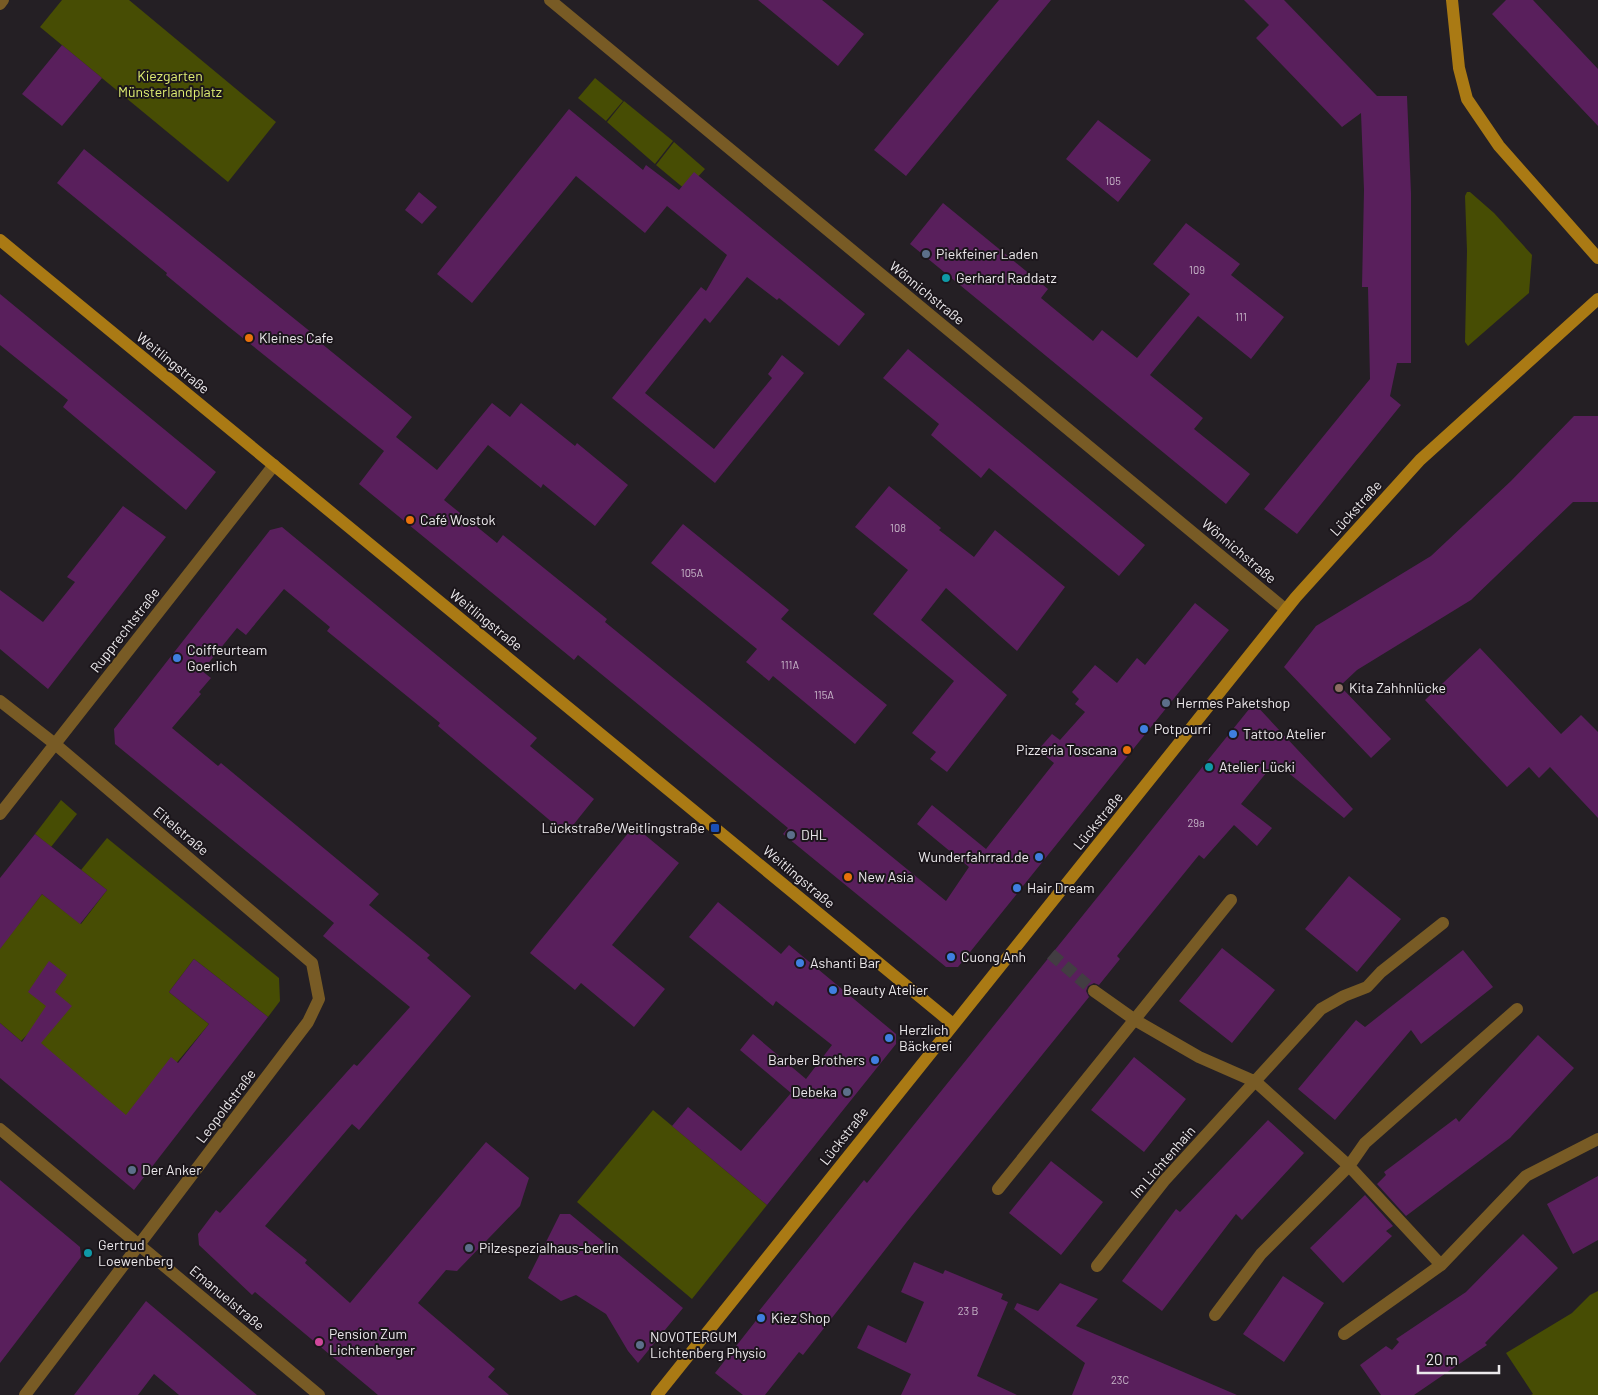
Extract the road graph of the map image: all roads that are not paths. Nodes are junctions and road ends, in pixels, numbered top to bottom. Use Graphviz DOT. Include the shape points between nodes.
graph roads {
  1 [pos="3,0"];
  2 [pos="550,0"];
  3 [pos="1452,0"];
  4 [pos="0,4"];
  5 [pos="0,240"];
  6 [pos="1598,258"];
  7 [pos="1598,299"];
  8 [pos="274,465"];
  9 [pos="1285,609"];
  10 [pos="0,701"];
  11 [pos="55,744"];
  12 [pos="0,814"];
  13 [pos="1231,900"];
  14 [pos="1443,923"];
  15 [pos="1094,991"];
  16 [pos="319,999"];
  17 [pos="1517,1009"];
  18 [pos="1134,1020"];
  19 [pos="953,1024"];
  20 [pos="1256,1082"];
  21 [pos="0,1129"];
  22 [pos="1598,1138"];
  23 [pos="1349,1166"];
  24 [pos="998,1189"];
  25 [pos="139,1245"];
  26 [pos="1441,1265"];
  27 [pos="1097,1266"];
  28 [pos="1215,1315"];
  29 [pos="1344,1334"];
  30 [pos="25,1395"];
  31 [pos="319,1395"];
  32 [pos="657,1395"];
  1 -- 4 [label="street"];
  2 -- 9 [label="street, Wönnichstraße"];
  3 -- 6 [label="street" via="1458,68 1467,99 1499,146"];
  5 -- 8 [label="street, Weitlingstraße"];
  7 -- 9 [label="street, Lückstraße" via="1420,460"];
  8 -- 11 [label="street, Rupprechtstraße"];
  8 -- 19 [label="street, Weitlingstraße"];
  9 -- 19 [label="street, Lückstraße"];
  10 -- 11 [label="street, Eitelstraße"];
  11 -- 12 [label="street, Rupprechtstraße"];
  11 -- 16 [label="street, Eitelstraße" via="312,963"];
  13 -- 18 [label="street"];
  14 -- 20 [label="street, Im Lichtenhain" via="1381,972 1366,988 1321,1009"];
  15 -- 18 [label="street"];
  16 -- 25 [label="street, Leopoldstraße" via="308,1022"];
  17 -- 23 [label="street" via="1366,1143"];
  18 -- 20 [label="street" via="1198,1057"];
  18 -- 24 [label="street"];
  19 -- 32 [label="street, Lückstraße"];
  20 -- 23 [label="street"];
  20 -- 27 [label="street, Im Lichtenhain" via="1164,1181"];
  21 -- 25 [label="street, Emanuelstraße"];
  22 -- 26 [label="street" via="1526,1176"];
  23 -- 26 [label="street"];
  23 -- 28 [label="street" via="1261,1254"];
  25 -- 30 [label="street, Leopoldstraße"];
  25 -- 31 [label="street, Emanuelstraße"];
  26 -- 29 [label="street"];
}
